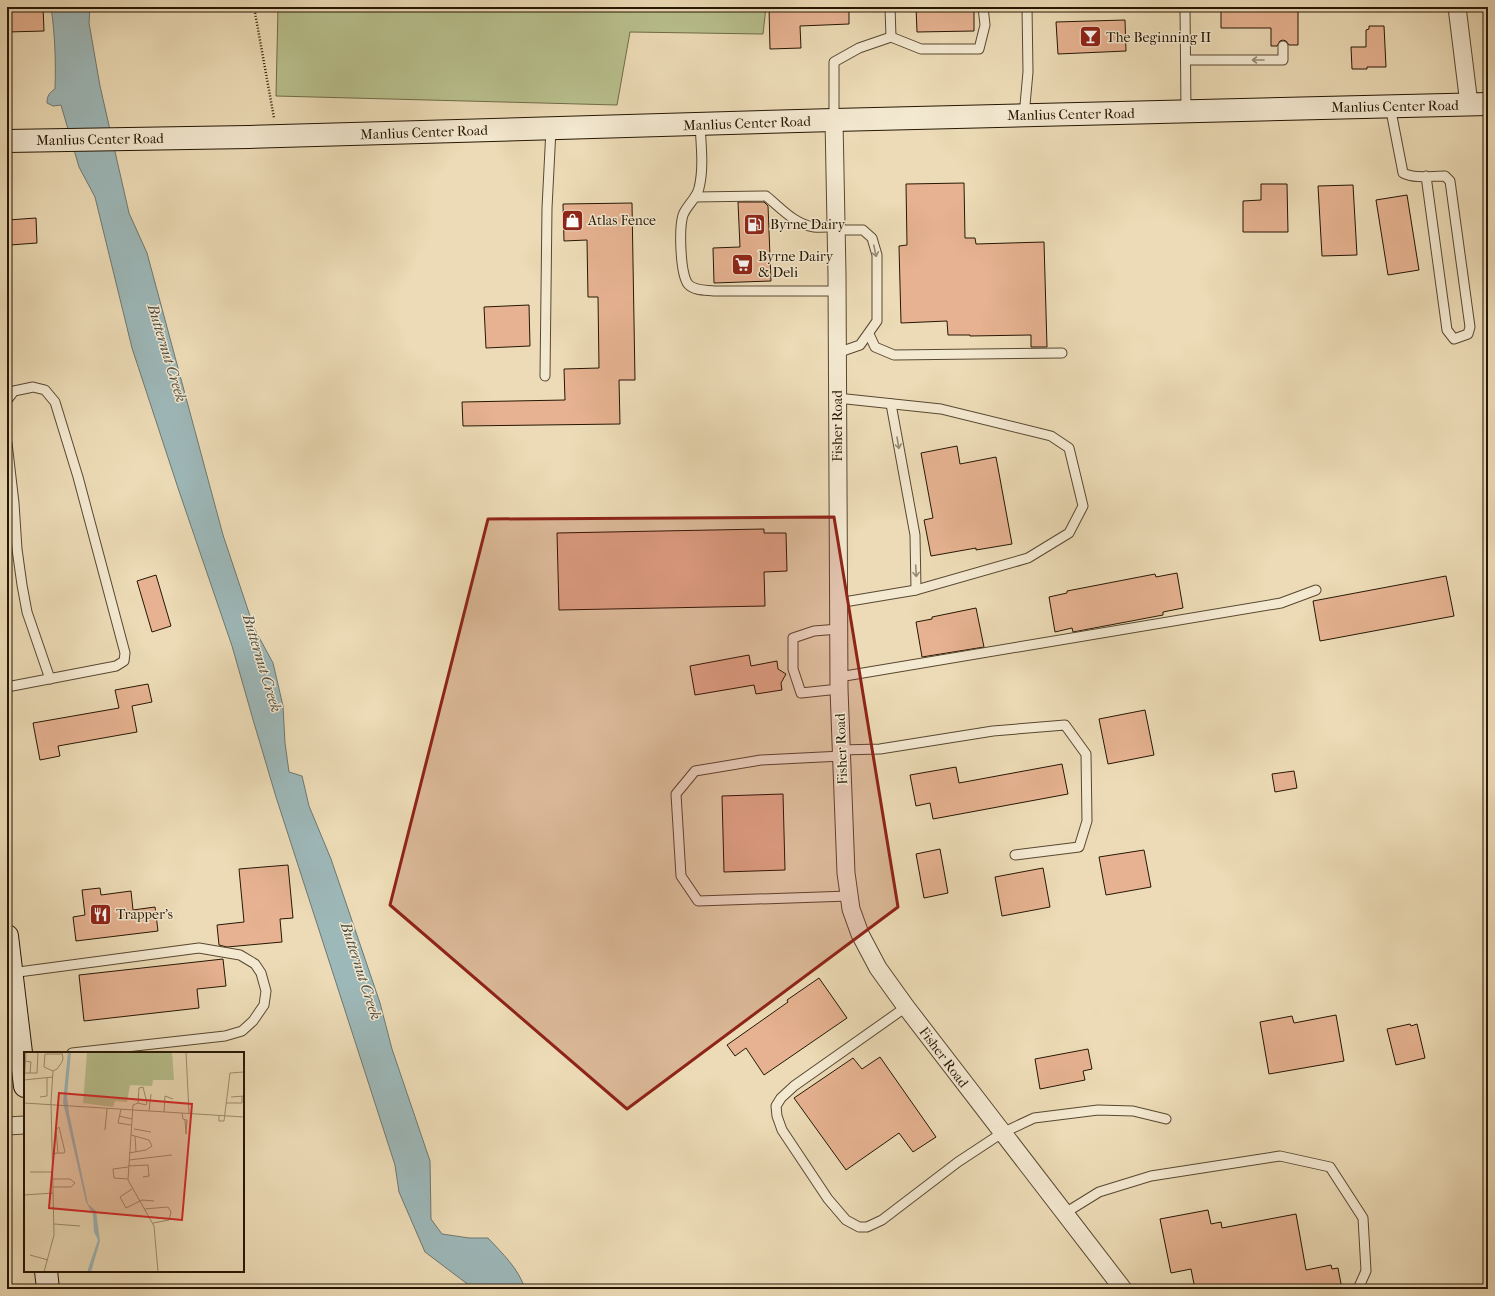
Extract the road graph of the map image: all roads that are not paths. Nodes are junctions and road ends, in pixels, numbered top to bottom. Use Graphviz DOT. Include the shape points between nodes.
graph roads {
  1 [pos="890,7"];
  2 [pos="983,7"];
  3 [pos="1027,7"];
  4 [pos="1185,7"];
  5 [pos="1457,7"];
  6 [pos="891,38"];
  7 [pos="1283,46"];
  8 [pos="1186,60"];
  9 [pos="1478,104"];
  10 [pos="1390,106"];
  11 [pos="1186,112"];
  12 [pos="1024,116"];
  13 [pos="834,120"];
  14 [pos="700,124"];
  15 [pos="551,128"];
  16 [pos="7,141"];
  17 [pos="1426,176"];
  18 [pos="695,197"];
  19 [pos="836,228"];
  20 [pos="837,291"];
  21 [pos="869,334"];
  22 [pos="837,352"];
  23 [pos="1062,353"];
  24 [pos="545,376"];
  25 [pos="837,398"];
  26 [pos="7,400"];
  27 [pos="891,404"];
  28 [pos="7,443"];
  29 [pos="916,590"];
  30 [pos="1316,590"];
  31 [pos="838,603"];
  32 [pos="839,629"];
  33 [pos="50,679"];
  34 [pos="839,683"];
  35 [pos="7,687"];
  36 [pos="842,753"];
  37 [pos="1015,855"];
  38 [pos="849,896"];
  39 [pos="7,936"];
  40 [pos="11,973"];
  41 [pos="906,1007"];
  42 [pos="81,1052"];
  43 [pos="23,1059"];
  44 [pos="24,1072"];
  45 [pos="1166,1119"];
  46 [pos="24,1125"];
  47 [pos="7,1126"];
  48 [pos="1002,1132"];
  49 [pos="1064,1213"];
  50 [pos="46,1272"];
  51 [pos="48,1289"];
  52 [pos="1124,1289"];
  53 [pos="1358,1289"];
  1 -- 6 [label="lane"];
  2 -- 6 [label="lane" via="985,25 979,49 921,49"];
  3 -- 12 [label="lane" via="1028,72"];
  4 -- 8 [label="lane"];
  5 -- 9 [label="street"];
  6 -- 13 [label="lane" via="859,48 834,62"];
  7 -- 8 [label="lane, one-way" via="1283,60"];
  8 -- 11 [label="lane"];
  9 -- 10 [label="main road, Manlius Center Road"];
  10 -- 11 [label="main road, Manlius Center Road"];
  10 -- 17 [label="lane" via="1403,173 1410,176"];
  11 -- 12 [label="main road, Manlius Center Road"];
  12 -- 13 [label="main road, Manlius Center Road"];
  13 -- 14 [label="main road, Manlius Center Road"];
  13 -- 19 [label="street, Fisher Road"];
  14 -- 15 [label="main road, Manlius Center Road"];
  14 -- 18 [label="lane" via="702,174 699,191"];
  15 -- 16 [label="main road, Manlius Center Road"];
  15 -- 24 [label="lane" via="546,208"];
  17 -- 17 [label="lane" via="1445,176 1450,181 1470,327 1468,334 1454,339 1447,330"];
  18 -- 19 [label="lane" via="766,196 803,225"];
  18 -- 20 [label="lane" via="684,215 681,227 682,262 689,285 698,290 714,291"];
  19 -- 20 [label="street, Fisher Road"];
  19 -- 21 [label="lane, one-way" via="863,230 872,238 877,256 877,321"];
  20 -- 22 [label="street, Fisher Road"];
  21 -- 22 [label="lane" via="860,345"];
  21 -- 23 [label="lane" via="875,347 894,355"];
  22 -- 25 [label="street, Fisher Road"];
  25 -- 27 [label="lane"];
  25 -- 31 [label="street, Fisher Road"];
  26 -- 33 [label="lane" via="14,392 32,387 45,390 55,402 78,477 125,653 124,661 116,666"];
  27 -- 29 [label="lane, one-way" via="915,535"];
  27 -- 29 [label="lane" via="940,409 1051,436 1069,448 1083,506 1069,533 1028,558"];
  28 -- 33 [label="lane" via="22,585 27,612"];
  29 -- 31 [label="lane"];
  30 -- 34 [label="lane" via="1281,603"];
  31 -- 32 [label="street, Fisher Road"];
  32 -- 34 [label="street, Fisher Road"];
  32 -- 34 [label="lane" via="814,631 793,638 793,669 801,693"];
  33 -- 35 [label="lane"];
  34 -- 36 [label="street, Fisher Road"];
  36 -- 37 [label="lane" via="992,731 1065,725 1086,754 1086,821 1079,847"];
  36 -- 38 [label="street, Fisher Road"];
  36 -- 38 [label="lane" via="761,760 695,771 676,794 681,876 698,901"];
  38 -- 41 [label="street, Fisher Road" via="860,934 878,968"];
  39 -- 40 [label="main road"];
  40 -- 42 [label="lane" via="199,948 240,955 255,964 260,974 266,992 264,1005 242,1031 225,1036"];
  40 -- 43 [label="main road"];
  41 -- 48 [label="street, Fisher Road"];
  41 -- 48 [label="lane" via="794,1086 776,1106 776,1116 782,1130 828,1199 846,1220 859,1227 874,1225"];
  43 -- 44 [label="main road"];
  45 -- 48 [label="lane" via="1133,1111 1098,1110 1034,1118"];
  46 -- 47 [label="street"];
  48 -- 49 [label="street, Fisher Road"];
  49 -- 52 [label="street, Fisher Road"];
  49 -- 53 [label="lane" via="1099,1192 1151,1176 1280,1156 1330,1167 1364,1218 1366,1271"];
  50 -- 51 [label="main road"];
}
